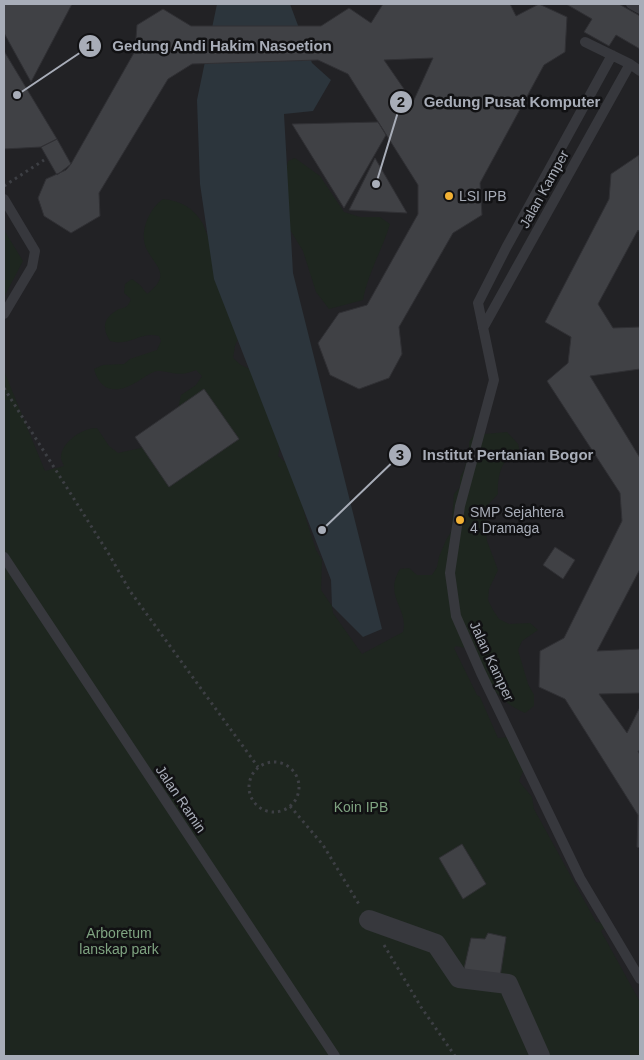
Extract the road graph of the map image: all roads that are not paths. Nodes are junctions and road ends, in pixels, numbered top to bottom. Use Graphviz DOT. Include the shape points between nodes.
graph roads {
  1 [pos="631,4"];
  2 [pos="640,9"];
  3 [pos="585,42"];
  4 [pos="612,55"];
  5 [pos="630,64"];
  6 [pos="640,71"];
  7 [pos="4,199"];
  8 [pos="4,314"];
  9 [pos="483,328"];
  10 [pos="4,557"];
  11 [pos="369,920"];
  12 [pos="640,979"];
  13 [pos="336,1056"];
  14 [pos="540,1056"];
  1 -- 2 [label="lane"];
  3 -- 4 [label="lane"];
  4 -- 5 [label="lane"];
  4 -- 9 [label="lane, Jalan Kamper" via="478,303"];
  5 -- 6 [label="lane"];
  5 -- 9 [label="lane, Jalan Kamper"];
  7 -- 8 [label="lane" via="36,251 32,267"];
  9 -- 12 [label="lane, Jalan Kamper" via="494,380 460,506 450,573 456,616 580,878"];
  10 -- 13 [label="lane, Jalan Ramin"];
  11 -- 14 [label="street" via="436,944 459,978 508,984"];
}
